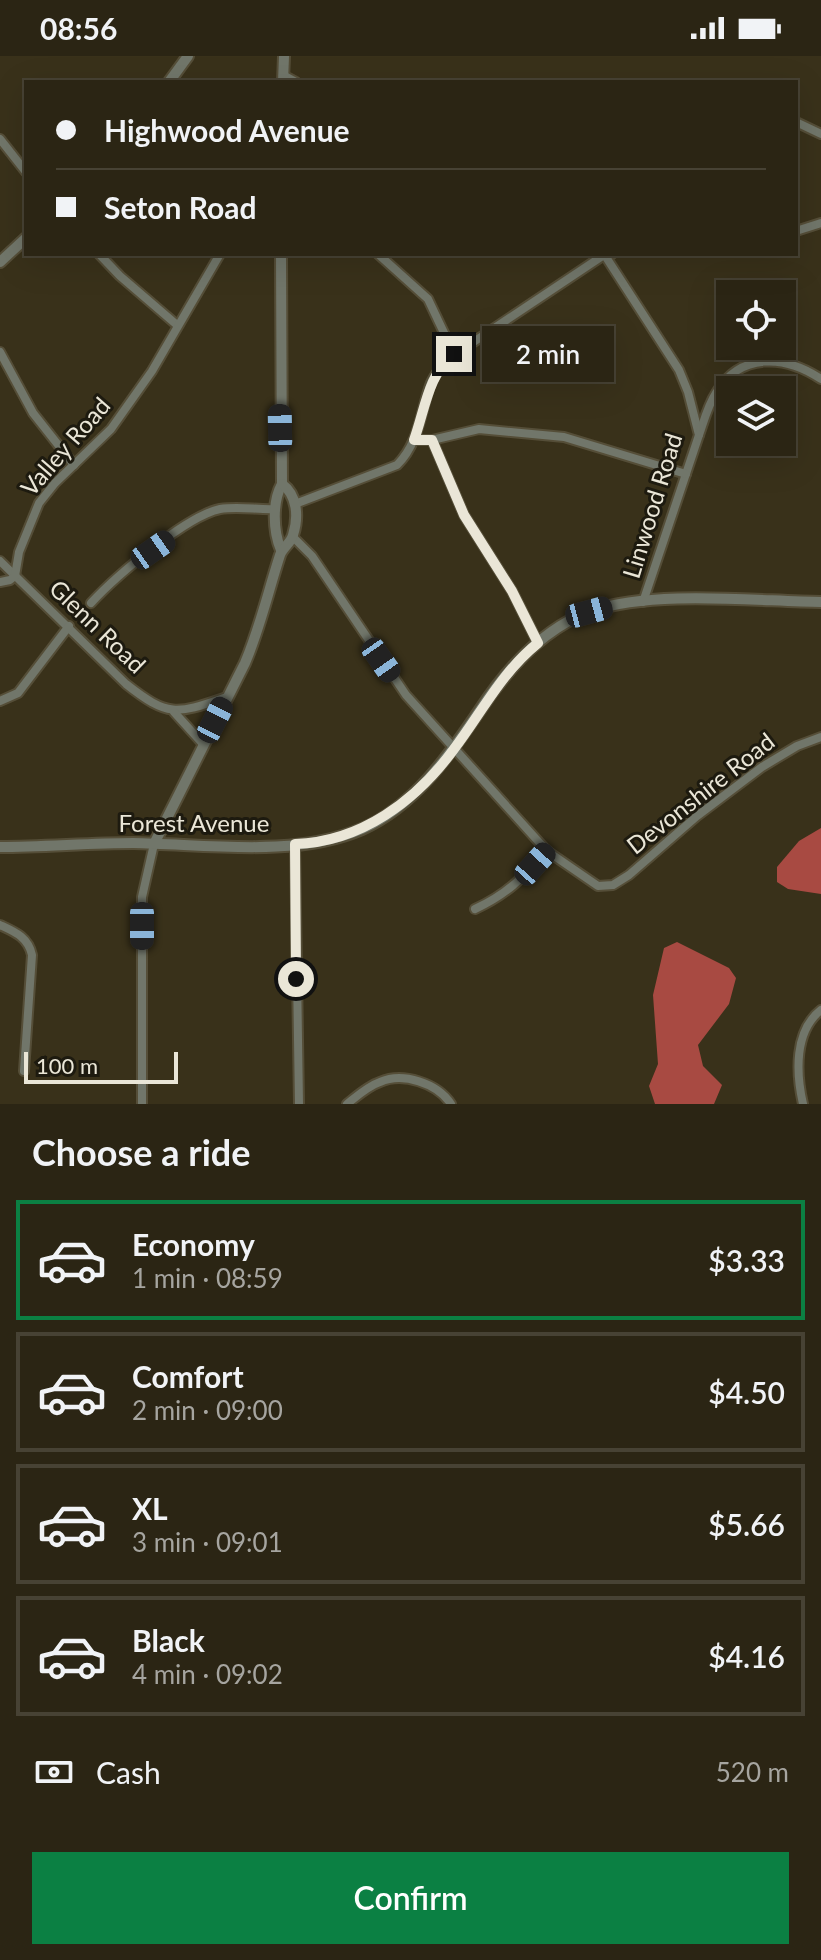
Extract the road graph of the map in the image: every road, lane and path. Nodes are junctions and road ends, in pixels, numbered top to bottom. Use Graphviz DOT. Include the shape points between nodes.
graph roads {
  1 [pos="188,56"];
  2 [pos="284,56"];
  3 [pos="283,78"];
  4 [pos="170,80"];
  5 [pos="798,123"];
  6 [pos="821,134"];
  7 [pos="0,139"];
  8 [pos="24,169"];
  9 [pos="821,223"];
  10 [pos="798,230"];
  11 [pos="24,240"];
  12 [pos="101,256"];
  13 [pos="219,256"];
  14 [pos="281,256"];
  15 [pos="380,256"];
  16 [pos="601,256"];
  17 [pos="605,256"];
  18 [pos="0,262"];
  19 [pos="177,325"];
  20 [pos="0,352"];
  21 [pos="454,354"];
  22 [pos="821,379"];
  23 [pos="699,435"];
  24 [pos="414,440"];
  25 [pos="432,440"];
  26 [pos="74,465"];
  27 [pos="686,474"];
  28 [pos="282,484"];
  29 [pos="295,504"];
  30 [pos="276,509"];
  31 [pos="293,537"];
  32 [pos="281,550"];
  33 [pos="0,561"];
  34 [pos="15,576"];
  35 [pos="0,582"];
  36 [pos="643,602"];
  37 [pos="821,602"];
  38 [pos="91,603"];
  39 [pos="69,626"];
  40 [pos="538,643"];
  41 [pos="227,697"];
  42 [pos="0,701"];
  43 [pos="174,712"];
  44 [pos="821,737"];
  45 [pos="203,744"];
  46 [pos="454,749"];
  47 [pos="154,844"];
  48 [pos="295,844"];
  49 [pos="0,847"];
  50 [pos="547,851"];
  51 [pos="475,909"];
  52 [pos="0,925"];
  53 [pos="821,1010"];
  54 [pos="24,1071"];
  55 [pos="142,1104"];
  56 [pos="299,1104"];
  57 [pos="347,1104"];
  58 [pos="451,1104"];
  59 [pos="803,1104"];
  1 -- 4 [label="street"];
  2 -- 3 [label="street"];
  5 -- 6 [label="street"];
  7 -- 8 [label="street"];
  9 -- 10 [label="street"];
  11 -- 18 [label="street"];
  12 -- 19 [label="street"];
  13 -- 19 [label="street, Valley Road"];
  14 -- 28 [label="street"];
  15 -- 21 [label="street" via="428,299"];
  16 -- 21 [label="street"];
  17 -- 23 [label="street, Linwood Road" via="679,370"];
  19 -- 26 [label="street, Valley Road" via="111,429"];
  20 -- 26 [label="street" via="33,413"];
  21 -- 24 [label="street" via="432,382"];
  22 -- 23 [label="street" via="785,362 751,363 719,387"];
  23 -- 27 [label="street, Linwood Road"];
  24 -- 25 [label="street"];
  24 -- 29 [label="street" via="397,465"];
  25 -- 27 [label="street" via="479,429 564,437"];
  25 -- 40 [label="street" via="464,515"];
  26 -- 34 [label="street, Valley Road" via="39,503"];
  27 -- 36 [label="street, Linwood Road"];
  28 -- 29 [label="street" via="292,491"];
  28 -- 30 [label="street"];
  29 -- 31 [label="street"];
  30 -- 32 [label="street" via="275,536"];
  30 -- 38 [label="street" via="218,509 192,522 133,563"];
  31 -- 32 [label="street"];
  31 -- 46 [label="street" via="312,556 406,695"];
  32 -- 41 [label="street" via="257,635"];
  33 -- 34 [label="street, Glenn Road"];
  34 -- 35 [label="street"];
  34 -- 39 [label="street, Glenn Road"];
  36 -- 37 [label="street, Forest Avenue"];
  36 -- 40 [label="street, Forest Avenue" via="589,612"];
  39 -- 42 [label="street" via="18,693"];
  39 -- 43 [label="street, Glenn Road" via="126,684"];
  40 -- 46 [label="street, Forest Avenue" via="492,691"];
  41 -- 43 [label="street"];
  41 -- 45 [label="street"];
  43 -- 45 [label="street, Glenn Road"];
  44 -- 50 [label="street, Devonshire Road" via="762,767 629,875 608,886 598,886"];
  45 -- 47 [label="street"];
  46 -- 48 [label="street, Forest Avenue" via="386,816 345,835"];
  46 -- 50 [label="street"];
  47 -- 48 [label="street, Forest Avenue"];
  47 -- 49 [label="street, Forest Avenue"];
  47 -- 55 [label="street" via="142,897"];
  48 -- 56 [label="street"];
  50 -- 51 [label="street" via="500,898"];
  52 -- 54 [label="street" via="21,935 32,955"];
  53 -- 59 [label="street" via="802,1037"];
  57 -- 58 [label="street" via="379,1082 398,1077 430,1086"];
}
